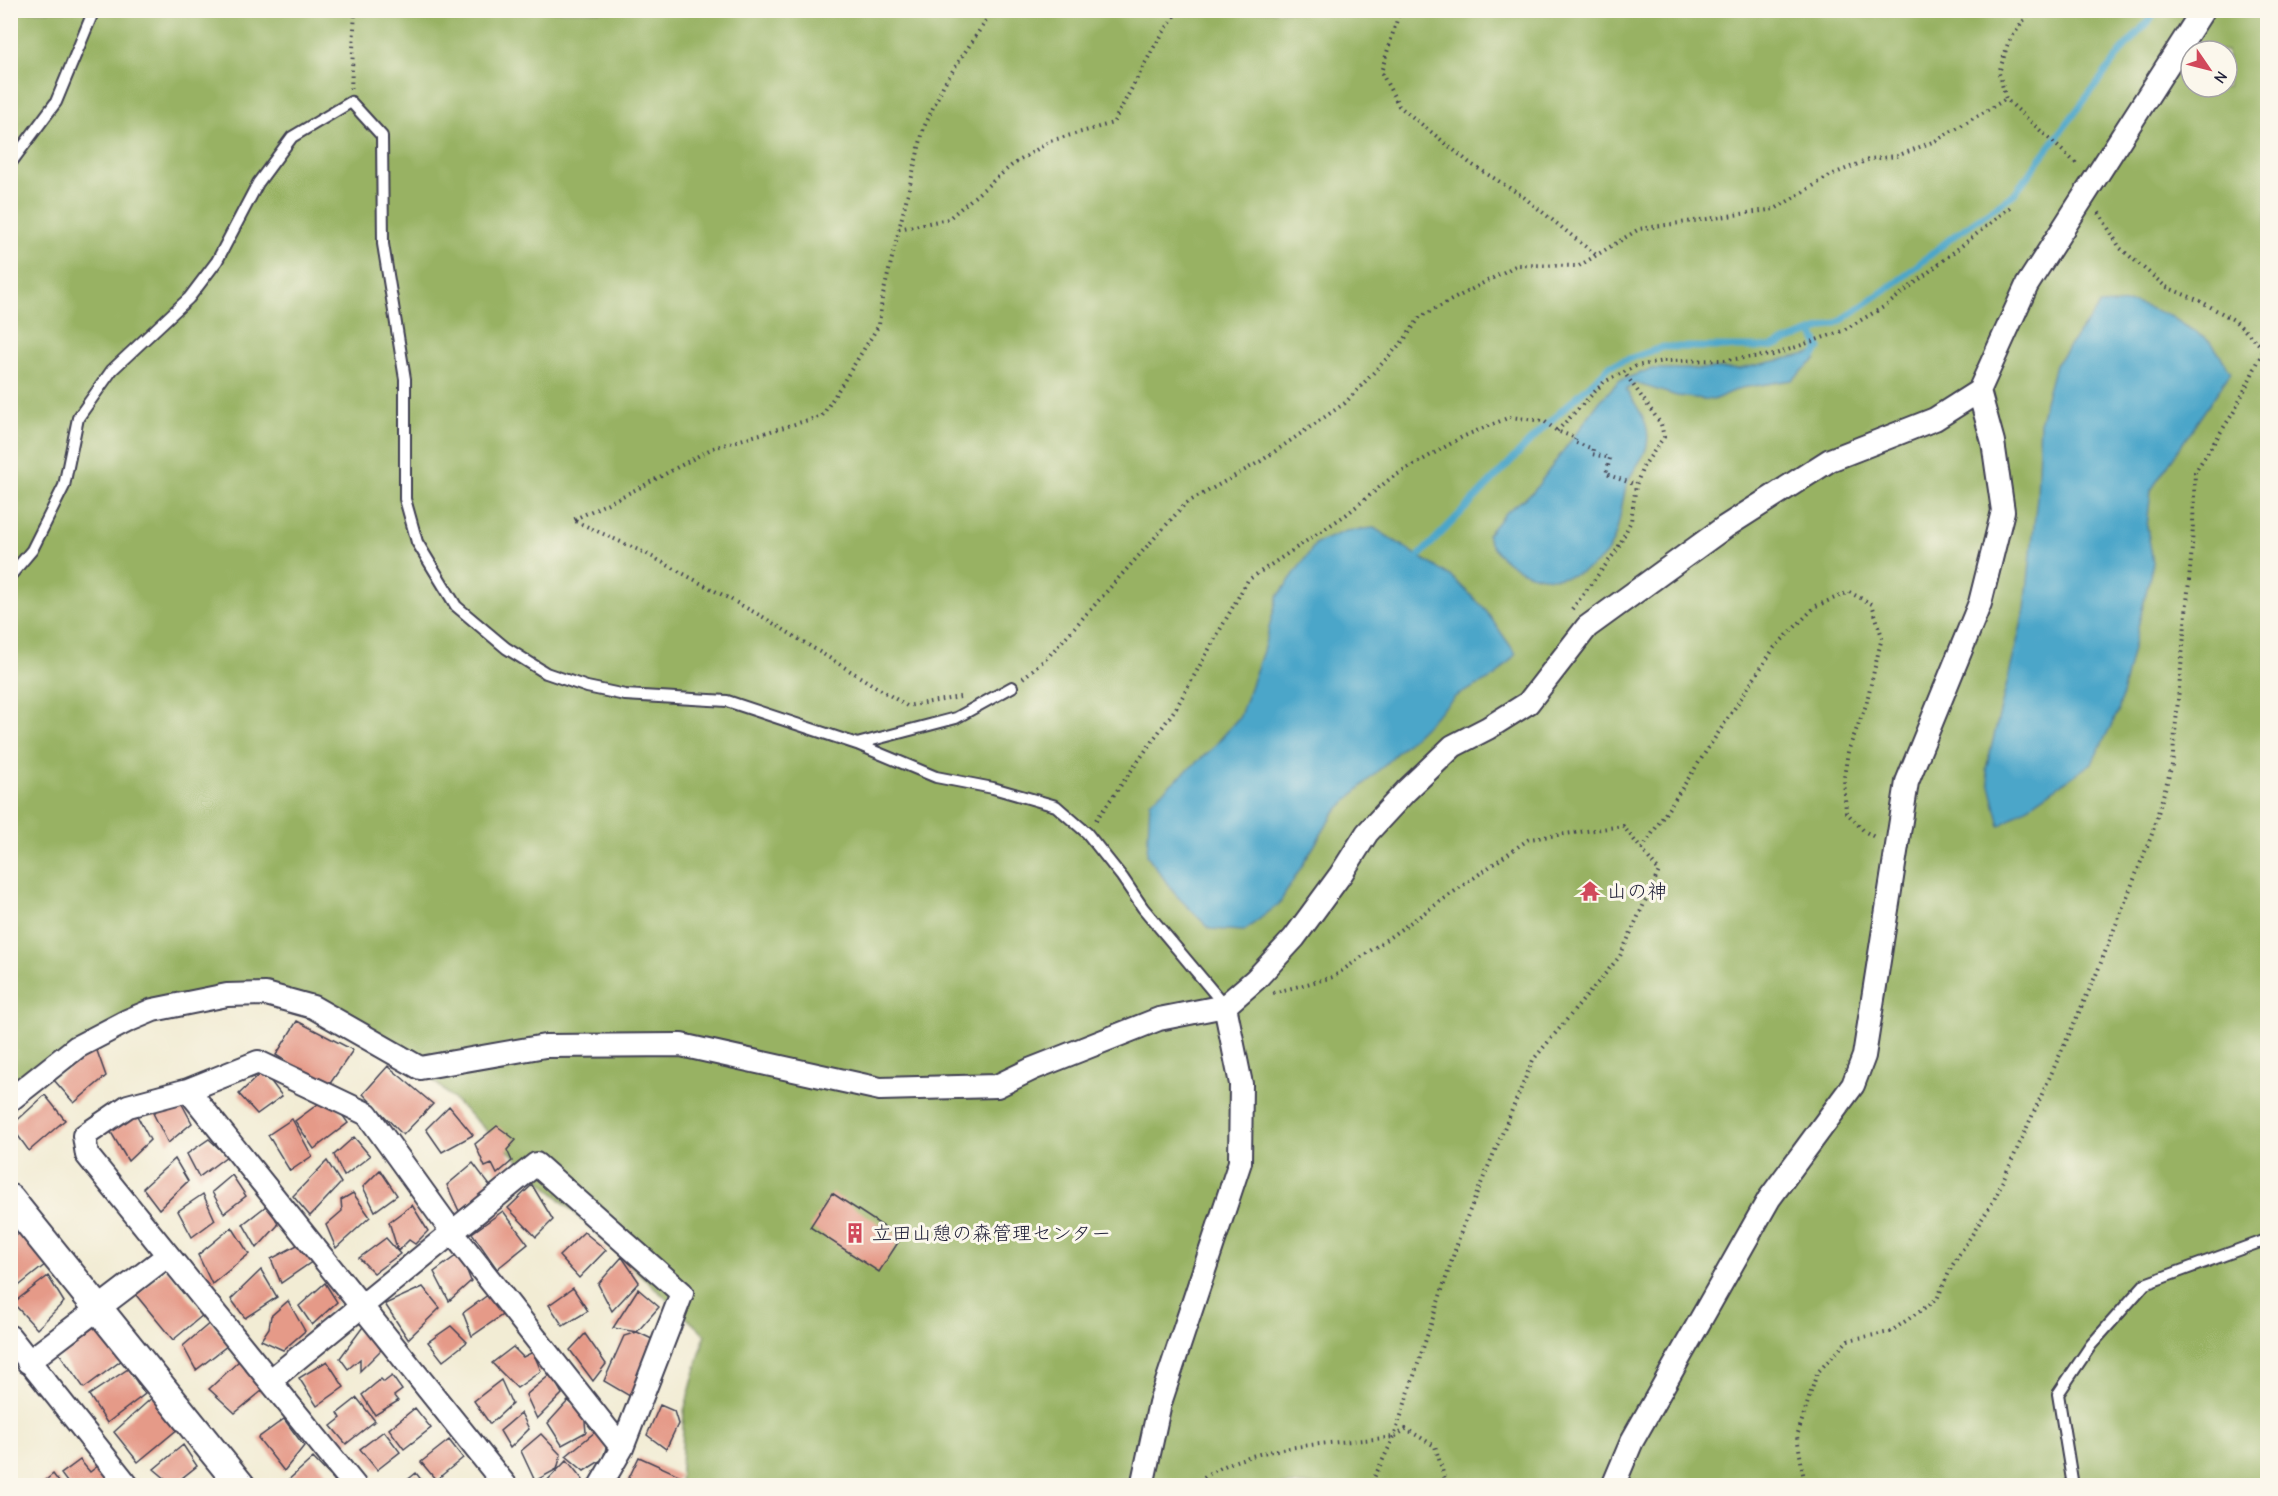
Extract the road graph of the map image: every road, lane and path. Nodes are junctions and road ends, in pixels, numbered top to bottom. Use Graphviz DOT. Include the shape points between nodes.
graph roads {
  1 [pos="93,10"];
  2 [pos="355,10"];
  3 [pos="993,10"];
  4 [pos="1178,10"];
  5 [pos="1400,10"];
  6 [pos="2031,10"];
  7 [pos="2203,10"];
  8 [pos="2006,99"];
  9 [pos="351,102"];
  10 [pos="10,164"];
  11 [pos="2089,189"];
  12 [pos="2013,205"];
  13 [pos="899,229"];
  14 [pos="1596,255"];
  15 [pos="1624,372"];
  16 [pos="1979,391"];
  17 [pos="1557,431"];
  18 [pos="1636,485"];
  19 [pos="10,576"];
  20 [pos="1568,616"];
  21 [pos="1012,687"];
  22 [pos="970,695"];
  23 [pos="857,744"];
  24 [pos="1087,833"];
  25 [pos="1642,849"];
  26 [pos="1895,849"];
  27 [pos="1268,994"];
  28 [pos="1226,1006"];
  29 [pos="188,1090"];
  30 [pos="10,1100"];
  31 [pos="10,1199"];
  32 [pos="452,1232"];
  33 [pos="2268,1239"];
  34 [pos="167,1256"];
  35 [pos="362,1305"];
  36 [pos="98,1309"];
  37 [pos="10,1337"];
  38 [pos="28,1362"];
  39 [pos="271,1380"];
  40 [pos="1394,1437"];
  41 [pos="622,1448"];
  42 [pos="128,1485"];
  43 [pos="241,1485"];
  44 [pos="355,1485"];
  45 [pos="506,1485"];
  46 [pos="600,1485"];
  47 [pos="1142,1485"];
  48 [pos="1195,1485"];
  49 [pos="1370,1485"];
  50 [pos="1447,1485"];
  51 [pos="1613,1485"];
  52 [pos="1805,1485"];
  53 [pos="2073,1485"];
  1 -- 10 [label="lane" via="56,102"];
  2 -- 9 [label="path"];
  3 -- 13 [label="path" via="944,84 924,127"];
  4 -- 13 [label="path" via="1113,123 1050,141 1011,166 948,219"];
  5 -- 14 [label="path" via="1381,72 1399,106"];
  6 -- 8 [label="path" via="2008,43 1999,74"];
  7 -- 11 [label="street"];
  8 -- 11 [label="path" via="2078,164"];
  8 -- 14 [label="path" via="1935,141 1897,156 1870,159 1832,175 1775,209 1639,229"];
  9 -- 19 [label="lane" via="292,137 258,183 217,261 189,298 112,370 78,418 64,486 32,550"];
  9 -- 23 [label="lane" via="382,136 382,244 405,379 405,499 417,543 456,606 506,648 546,673 625,695 727,701"];
  11 -- 16 [label="street" via="2027,285"];
  11 -- 52 [label="path" via="2102,222 2120,248 2166,287 2234,320 2264,349 2235,410 2196,472 2172,765 2152,834 2096,975 1994,1200 1952,1266 1937,1299 1890,1332 1848,1340 1817,1373 1797,1436"];
  12 -- 15 [label="path" via="1887,305 1825,339 1773,355 1662,361"];
  13 -- 22 [label="path" via="879,325 822,416 713,448 573,520 647,554 763,617 907,705"];
  14 -- 21 [label="path" via="1579,266 1517,265 1420,317 1404,340 1345,403 1261,461 1185,504 1048,657"];
  15 -- 17 [label="path" via="1604,382"];
  15 -- 18 [label="path" via="1661,424 1664,437 1643,467"];
  16 -- 26 [label="street" via="1993,442 2003,511 1980,603 1907,782"];
  16 -- 28 [label="street" via="1935,419 1830,460 1736,520 1587,627 1528,703 1453,746 1406,791 1367,833 1294,938"];
  17 -- 18 [label="path" via="1593,449 1592,454 1610,458 1606,474"];
  17 -- 24 [label="path" via="1544,421 1510,417 1462,437 1391,478 1347,514 1248,580 1176,708"];
  18 -- 20 [label="path" via="1631,521 1617,550"];
  21 -- 23 [label="lane" via="956,718"];
  23 -- 24 [label="lane" via="936,777 1056,806"];
  24 -- 28 [label="lane" via="1143,908"];
  25 -- 26 [label="path" via="1774,648 1816,606 1849,592 1872,604 1882,637 1866,705 1848,750 1844,778 1846,812 1864,831"];
  25 -- 27 [label="path" via="1623,826 1529,839 1333,977"];
  25 -- 40 [label="path" via="1659,871 1620,956 1533,1060 1462,1229"];
  26 -- 51 [label="street" via="1864,1056 1853,1085 1769,1199 1632,1441"];
  28 -- 30 [label="street" via="1159,1019 997,1086 880,1089 681,1045 545,1046 420,1068 313,1007 266,994 227,995 153,1010 127,1021 77,1047"];
  28 -- 47 [label="street" via="1241,1084 1240,1162 1160,1403"];
  29 -- 32 [label="street" via="258,1062 367,1114"];
  29 -- 34 [label="street" via="128,1106 84,1136 87,1155"];
  29 -- 35 [label="street"];
  31 -- 36 [label="street"];
  32 -- 35 [label="street"];
  32 -- 41 [label="street"];
  32 -- 41 [label="street" via="536,1164 682,1293"];
  33 -- 53 [label="lane" via="2145,1284 2091,1346 2058,1394"];
  34 -- 36 [label="street"];
  34 -- 39 [label="street"];
  35 -- 39 [label="street"];
  35 -- 45 [label="street"];
  36 -- 38 [label="street"];
  36 -- 43 [label="street"];
  37 -- 38 [label="street"];
  38 -- 42 [label="street"];
  39 -- 44 [label="street"];
  40 -- 48 [label="path" via="1247,1457 1204,1476"];
  40 -- 49 [label="path"];
  40 -- 50 [label="path" via="1406,1430 1435,1446"];
  41 -- 46 [label="street"];
}
